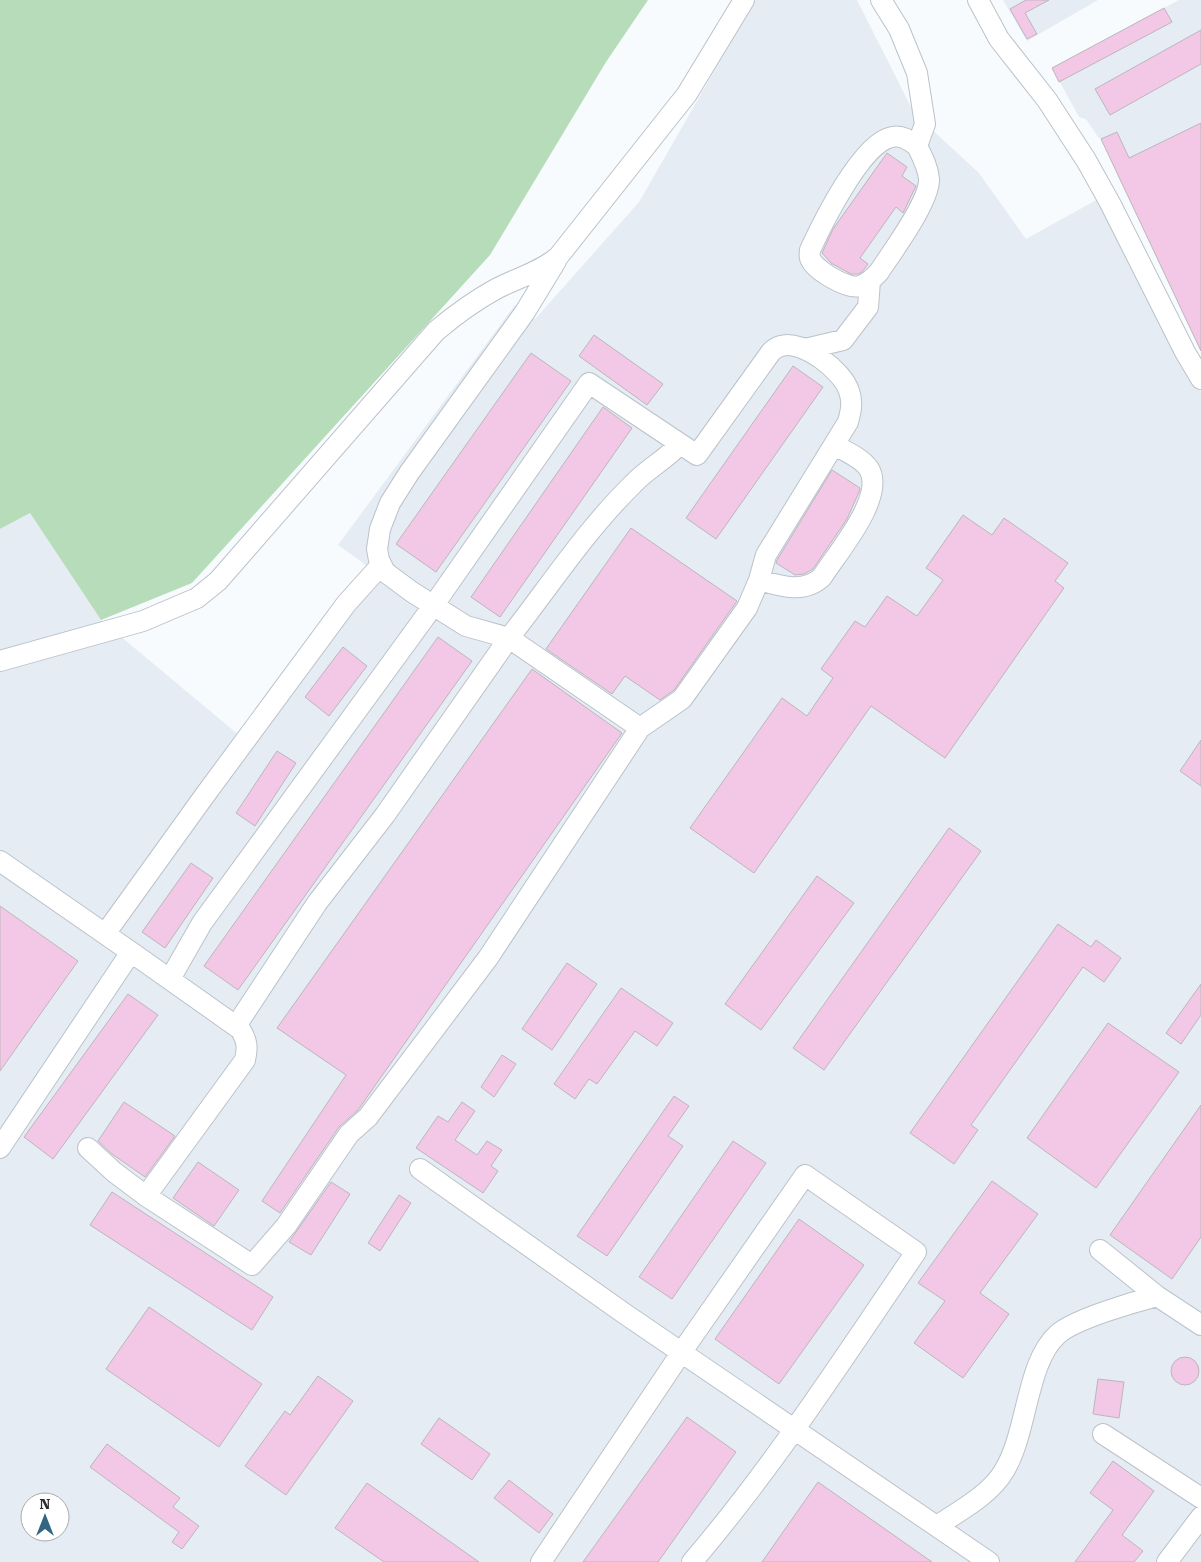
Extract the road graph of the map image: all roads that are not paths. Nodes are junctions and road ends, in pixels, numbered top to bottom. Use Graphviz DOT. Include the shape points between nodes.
graph roads {
  1 [pos="744,0"];
  2 [pos="881,0"];
  3 [pos="978,0"];
  4 [pos="917,146"];
  5 [pos="558,257"];
  6 [pos="870,282"];
  7 [pos="805,350"];
  8 [pos="1201,379"];
  9 [pos="680,445"];
  10 [pos="834,445"];
  11 [pos="381,564"];
  12 [pos="759,580"];
  13 [pos="433,606"];
  14 [pos="509,638"];
  15 [pos="0,662"];
  16 [pos="640,728"];
  17 [pos="0,861"];
  18 [pos="105,934"];
  19 [pos="131,952"];
  20 [pos="170,979"];
  21 [pos="236,1026"];
  22 [pos="0,1148"];
  23 [pos="88,1148"];
  24 [pos="420,1169"];
  25 [pos="146,1196"];
  26 [pos="1100,1250"];
  27 [pos="1157,1296"];
  28 [pos="1201,1325"];
  29 [pos="681,1353"];
  30 [pos="794,1429"];
  31 [pos="1103,1434"];
  32 [pos="1201,1498"];
  33 [pos="1201,1517"];
  34 [pos="936,1526"];
  35 [pos="541,1562"];
  36 [pos="692,1562"];
  37 [pos="989,1562"];
  38 [pos="1167,1562"];
  1 -- 5 [label="street" via="687,94"];
  2 -- 4 [label="street" via="899,29 917,73 925,124"];
  3 -- 8 [label="street" via="1009,53 1047,100 1086,160"];
  4 -- 6 [label="street" via="925,160 929,180 924,199"];
  4 -- 6 [label="street" via="905,138 894,136 886,138 866,157 839,192 810,250 814,264 831,278 848,286 858,287"];
  5 -- 11 [label="street" via="525,312 390,503 380,529 377,549"];
  5 -- 15 [label="street" via="549,265 465,307 436,331 218,581 197,598 143,622"];
  6 -- 7 [label="street" via="868,307 843,340"];
  7 -- 9 [label="street" via="799,346 781,345 770,352 697,455"];
  7 -- 10 [label="street" via="838,374 849,389 852,405 848,422"];
  9 -- 13 [label="street" via="589,384"];
  9 -- 14 [label="street" via="634,483 580,545"];
  10 -- 12 [label="street" via="766,555"];
  10 -- 12 [label="street" via="868,467 874,490 869,504 822,578 814,584 795,588"];
  11 -- 13 [label="street" via="385,572"];
  11 -- 18 [label="street" via="335,620"];
  12 -- 16 [label="street" via="747,608 682,699"];
  13 -- 14 [label="street" via="466,626"];
  13 -- 20 [label="street" via="202,923"];
  14 -- 16 [label="street"];
  14 -- 21 [label="street" via="386,815 317,902"];
  16 -- 25 [label="street" via="488,958 374,1110 349,1134 286,1226 252,1265"];
  17 -- 18 [label="street"];
  18 -- 19 [label="street"];
  19 -- 20 [label="street"];
  19 -- 22 [label="street"];
  20 -- 21 [label="street"];
  21 -- 25 [label="street" via="246,1037 246,1060"];
  23 -- 25 [label="street"];
  24 -- 29 [label="street"];
  26 -- 27 [label="street"];
  27 -- 28 [label="street"];
  27 -- 34 [label="street" via="1086,1320 1054,1337 1040,1359 1020,1438 1004,1473 977,1498"];
  29 -- 30 [label="street"];
  29 -- 30 [label="street" via="805,1175 916,1252"];
  29 -- 35 [label="street"];
  30 -- 34 [label="street"];
  30 -- 36 [label="street"];
  31 -- 32 [label="street"];
  33 -- 38 [label="street"];
  34 -- 37 [label="street"];
}
